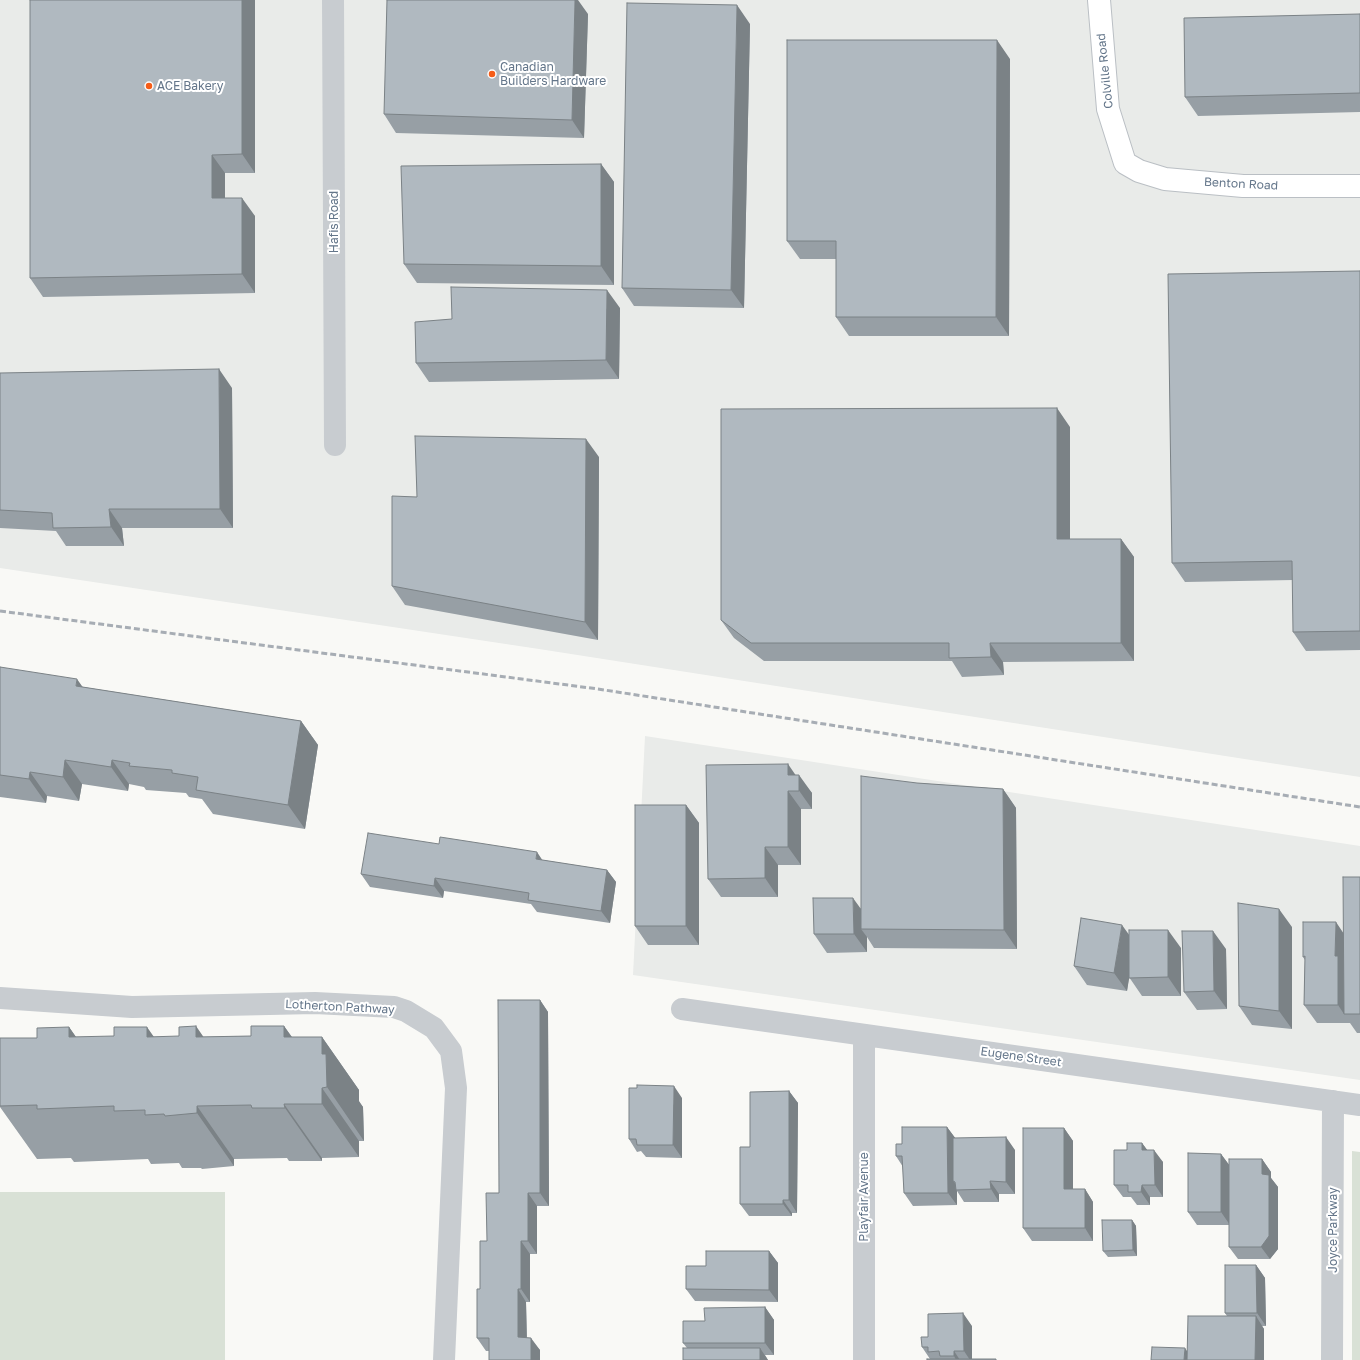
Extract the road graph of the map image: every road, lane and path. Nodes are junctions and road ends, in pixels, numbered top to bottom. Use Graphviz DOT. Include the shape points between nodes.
graph roads {
  1 [pos="333,0"];
  2 [pos="1099,0"];
  3 [pos="1125,163"];
  4 [pos="1360,186"];
  5 [pos="335,445"];
  6 [pos="0,998"];
  7 [pos="682,1009"];
  8 [pos="864,1035"];
  9 [pos="1333,1101"];
  10 [pos="1360,1105"];
  11 [pos="444,1360"];
  12 [pos="864,1360"];
  13 [pos="1332,1360"];
  1 -- 5 [label="street, Hafis Road"];
  2 -- 3 [label="street, Colville Road" via="1108,109"];
  3 -- 4 [label="street, Benton Road" via="1165,179 1243,186"];
  6 -- 11 [label="street, Lotherton Pathway" via="132,1007 315,1003 394,1007 406,1011 434,1028 451,1051 456,1088"];
  7 -- 8 [label="street, Eugene Street"];
  8 -- 9 [label="street, Eugene Street"];
  8 -- 12 [label="street, Playfair Avenue"];
  9 -- 10 [label="street, Eugene Street"];
  9 -- 13 [label="street, Joyce Parkway"];
}
